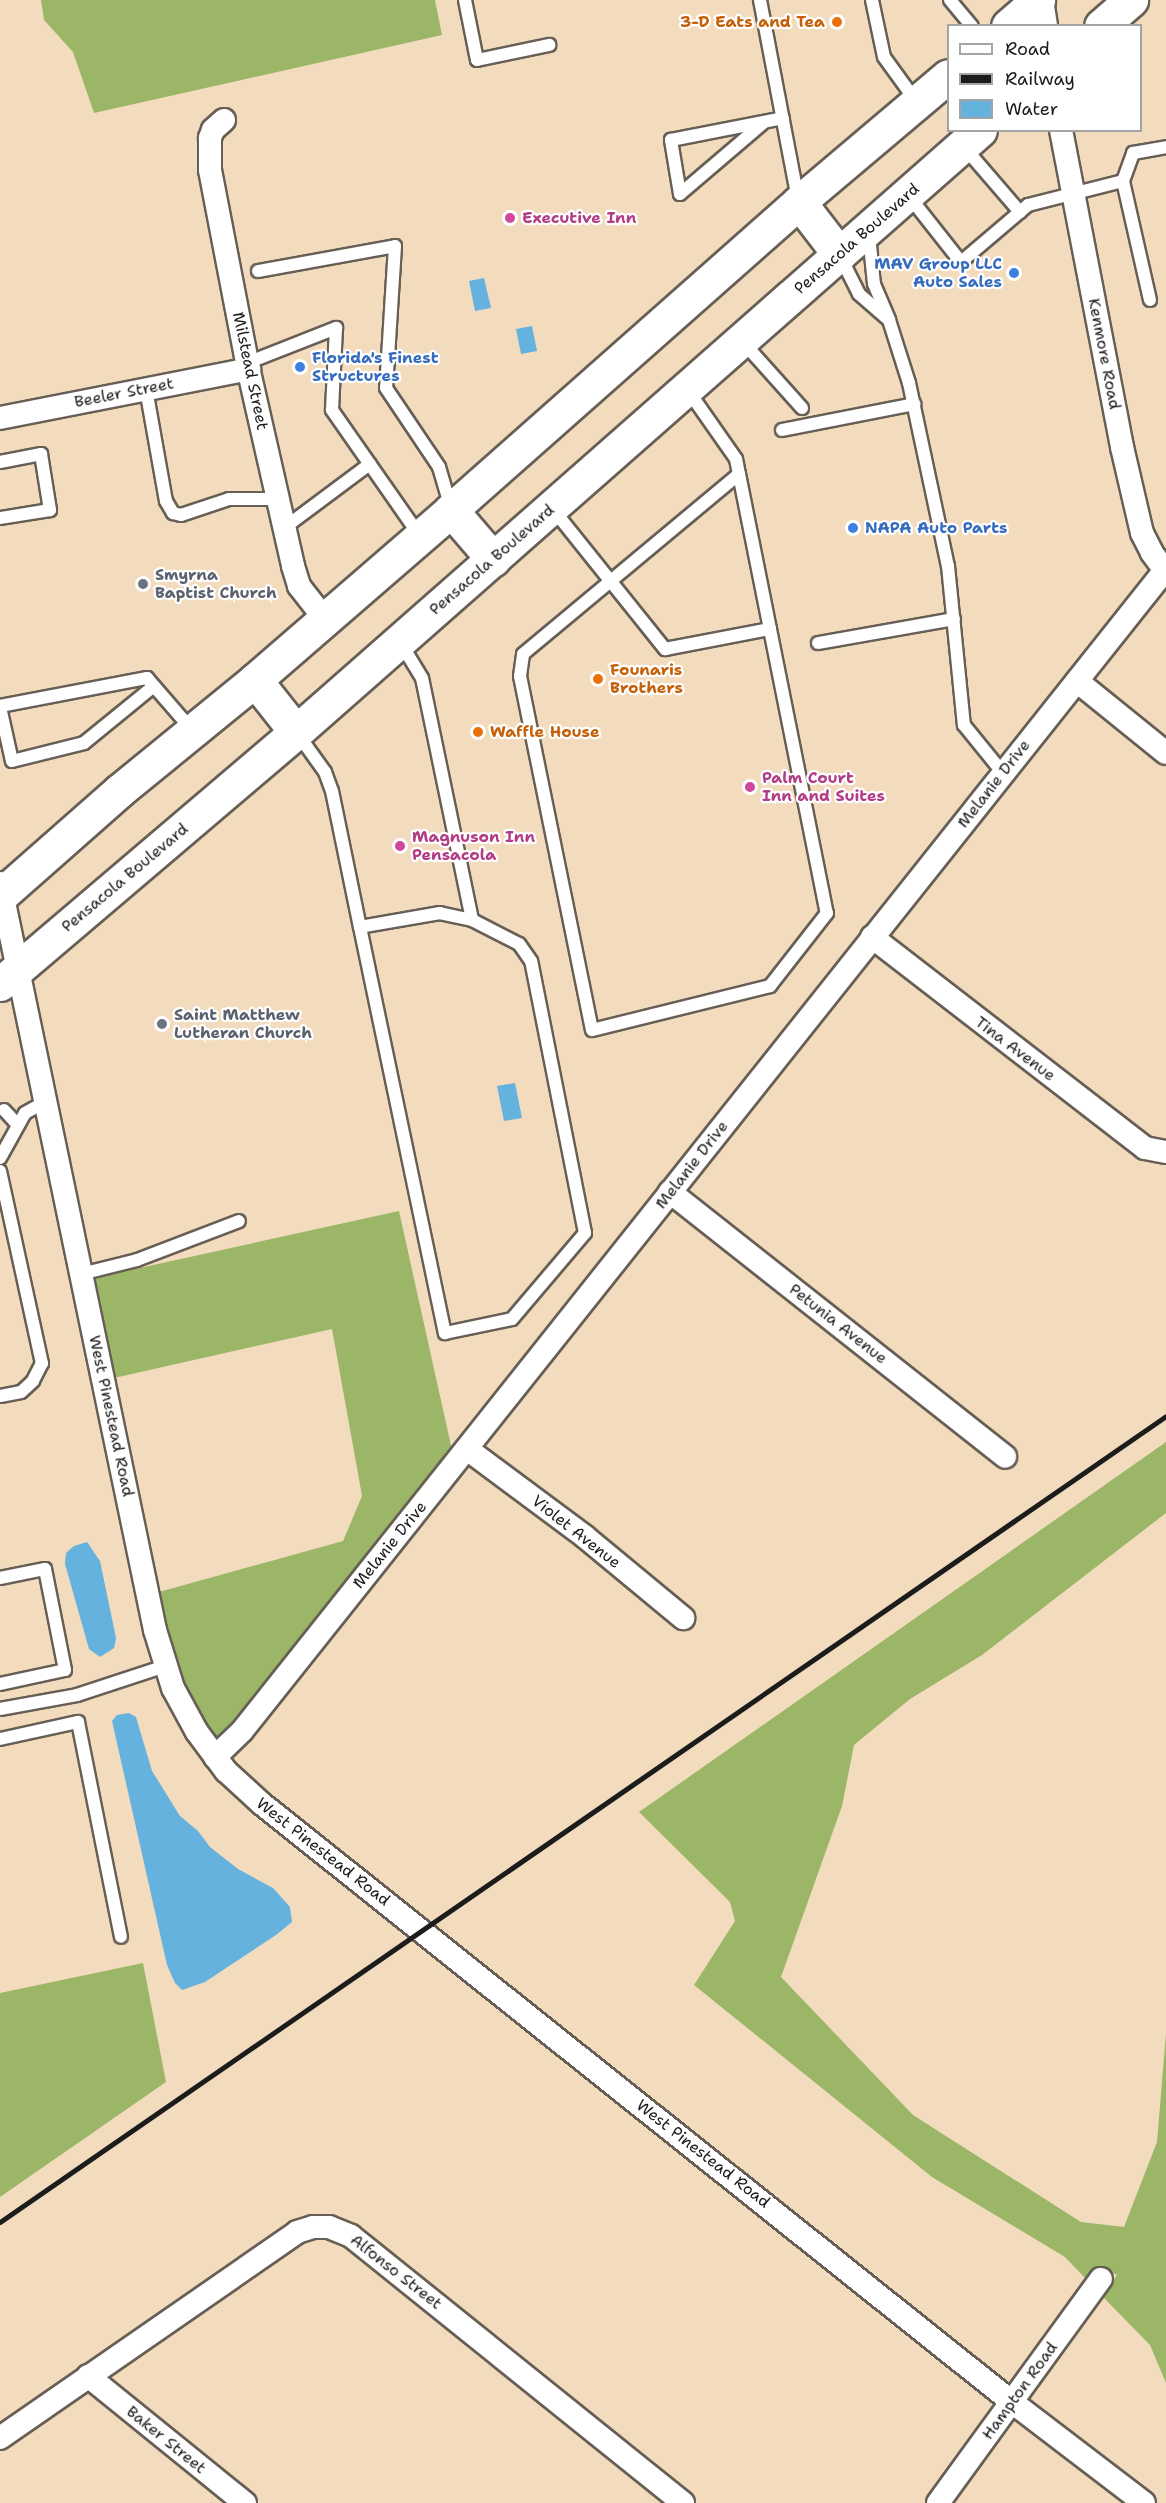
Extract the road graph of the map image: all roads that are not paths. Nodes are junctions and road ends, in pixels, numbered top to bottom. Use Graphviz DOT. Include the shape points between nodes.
graph roads {
  1 [pos="465,0"];
  2 [pos="760,0"];
  3 [pos="872,0"];
  4 [pos="950,0"];
  5 [pos="1040,0"];
  6 [pos="1131,0"];
  7 [pos="970,24"];
  8 [pos="1010,24"];
  9 [pos="1046,24"];
  10 [pos="1103,24"];
  11 [pos="549,45"];
  12 [pos="947,77"];
  13 [pos="918,103"];
  14 [pos="783,118"];
  15 [pos="224,120"];
  16 [pos="764,121"];
  17 [pos="1061,132"];
  18 [pos="971,138"];
  19 [pos="1166,147"];
  20 [pos="1123,181"];
  21 [pos="1073,192"];
  22 [pos="907,194"];
  23 [pos="799,202"];
  24 [pos="1020,212"];
  25 [pos="868,228"];
  26 [pos="839,254"];
  27 [pos="258,271"];
  28 [pos="1150,300"];
  29 [pos="890,320"];
  30 [pos="741,340"];
  31 [pos="248,366"];
  32 [pos="687,388"];
  33 [pos="146,389"];
  34 [pos="914,404"];
  35 [pos="802,408"];
  36 [pos="0,417"];
  37 [pos="782,430"];
  38 [pos="0,462"];
  39 [pos="370,464"];
  40 [pos="739,474"];
  41 [pos="278,499"];
  42 [pos="551,507"];
  43 [pos="451,510"];
  44 [pos="0,518"];
  45 [pos="284,528"];
  46 [pos="420,536"];
  47 [pos="493,559"];
  48 [pos="1166,570"];
  49 [pos="610,582"];
  50 [pos="324,618"];
  51 [pos="954,619"];
  52 [pos="770,629"];
  53 [pos="399,641"];
  54 [pos="818,644"];
  55 [pos="255,680"];
  56 [pos="1077,681"];
  57 [pos="154,686"];
  58 [pos="0,706"];
  59 [pos="193,731"];
  60 [pos="296,732"];
  61 [pos="1166,753"];
  62 [pos="1003,773"];
  63 [pos="1,892"];
  64 [pos="472,920"];
  65 [pos="360,927"];
  66 [pos="872,937"];
  67 [pos="9,976"];
  68 [pos="47,1101"];
  69 [pos="4,1110"];
  70 [pos="17,1124"];
  71 [pos="1164,1152"];
  72 [pos="0,1158"];
  73 [pos="0,1171"];
  74 [pos="670,1192"];
  75 [pos="239,1221"];
  76 [pos="81,1274"];
  77 [pos="0,1396"];
  78 [pos="467,1449"];
  79 [pos="1005,1458"];
  80 [pos="0,1578"];
  81 [pos="683,1618"];
  82 [pos="165,1666"];
  83 [pos="0,1684"];
  84 [pos="0,1709"];
  85 [pos="0,1739"];
  86 [pos="215,1757"];
  87 [pos="121,1937"];
  88 [pos="1101,2279"];
  89 [pos="88,2376"];
  90 [pos="1012,2402"];
  91 [pos="0,2438"];
  92 [pos="245,2503"];
  93 [pos="683,2503"];
  94 [pos="938,2503"];
  95 [pos="1144,2503"];
  1 -- 11 [label="lane" via="477,60"];
  2 -- 14 [label="lane"];
  3 -- 13 [label="lane" via="884,57"];
  4 -- 7 [label="lane"];
  5 -- 8 [label="main road"];
  5 -- 9 [label="street"];
  6 -- 10 [label="main road"];
  12 -- 13 [label="main road"];
  13 -- 23 [label="main road"];
  14 -- 16 [label="lane"];
  14 -- 23 [label="lane"];
  15 -- 31 [label="street, Milstead Street" via="210,138 210,170"];
  16 -- 16 [label="lane" via="671,140 680,194 697,180"];
  17 -- 21 [label="street, Kenmore Road"];
  18 -- 22 [label="main road, Pensacola Boulevard"];
  18 -- 24 [label="lane"];
  19 -- 20 [label="lane" via="1133,153"];
  20 -- 21 [label="lane"];
  20 -- 28 [label="lane"];
  21 -- 24 [label="lane" via="1028,205"];
  21 -- 48 [label="street, Kenmore Road" via="1142,533"];
  22 -- 24 [label="lane" via="961,262"];
  22 -- 25 [label="main road, Pensacola Boulevard"];
  23 -- 26 [label="main road"];
  23 -- 43 [label="main road"];
  25 -- 26 [label="main road, Pensacola Boulevard"];
  25 -- 29 [label="lane" via="874,284"];
  26 -- 29 [label="lane" via="859,294"];
  26 -- 30 [label="main road, Pensacola Boulevard"];
  27 -- 43 [label="lane" via="395,246 386,388 439,467"];
  29 -- 34 [label="lane"];
  30 -- 32 [label="main road, Pensacola Boulevard"];
  30 -- 35 [label="lane"];
  31 -- 33 [label="street, Beeler Street"];
  31 -- 39 [label="lane" via="336,328 332,410"];
  31 -- 41 [label="street, Milstead Street"];
  32 -- 40 [label="lane" via="736,459"];
  32 -- 42 [label="main road, Pensacola Boulevard"];
  33 -- 36 [label="street, Beeler Street"];
  33 -- 41 [label="lane" via="166,501 173,513 181,515 229,499"];
  34 -- 37 [label="lane"];
  34 -- 51 [label="lane" via="948,566"];
  38 -- 44 [label="lane" via="41,454 51,510"];
  39 -- 45 [label="lane"];
  39 -- 46 [label="lane"];
  40 -- 49 [label="lane"];
  40 -- 52 [label="lane"];
  41 -- 45 [label="street, Milstead Street"];
  42 -- 47 [label="main road, Pensacola Boulevard"];
  42 -- 49 [label="lane"];
  43 -- 46 [label="main road"];
  43 -- 47 [label="main road"];
  45 -- 50 [label="street, Milstead Street" via="299,586"];
  46 -- 50 [label="main road"];
  47 -- 53 [label="main road, Pensacola Boulevard"];
  48 -- 56 [label="street, Melanie Drive"];
  49 -- 52 [label="lane" via="665,649"];
  49 -- 52 [label="lane" via="523,654 520,675 592,1030 770,986 827,913"];
  50 -- 55 [label="main road"];
  51 -- 54 [label="lane"];
  51 -- 62 [label="lane" via="964,725"];
  53 -- 60 [label="main road, Pensacola Boulevard"];
  53 -- 64 [label="lane" via="422,678"];
  55 -- 59 [label="main road"];
  55 -- 60 [label="main road"];
  56 -- 61 [label="street"];
  56 -- 62 [label="street, Melanie Drive"];
  57 -- 58 [label="lane" via="147,678"];
  57 -- 58 [label="lane" via="84,743 12,761"];
  57 -- 59 [label="lane"];
  59 -- 63 [label="main road"];
  60 -- 65 [label="lane" via="325,772 332,791"];
  60 -- 67 [label="main road, Pensacola Boulevard"];
  62 -- 66 [label="street, Melanie Drive"];
  63 -- 67 [label="street, West Pinestead Road"];
  64 -- 65 [label="lane" via="440,913"];
  64 -- 65 [label="lane" via="519,944 531,962 585,1233 512,1319 445,1333"];
  66 -- 71 [label="street, Tina Avenue" via="1145,1148"];
  66 -- 74 [label="street, Melanie Drive"];
  67 -- 68 [label="street, West Pinestead Road"];
  68 -- 70 [label="lane" via="25,1113"];
  68 -- 76 [label="street, West Pinestead Road"];
  69 -- 70 [label="lane"];
  70 -- 72 [label="lane"];
  73 -- 77 [label="lane" via="42,1363 33,1381 21,1392"];
  74 -- 78 [label="street, Melanie Drive"];
  74 -- 79 [label="street, Petunia Avenue"];
  75 -- 76 [label="lane" via="137,1260"];
  76 -- 82 [label="street, West Pinestead Road"];
  78 -- 81 [label="street, Violet Avenue" via="584,1536"];
  78 -- 86 [label="street, Melanie Drive" via="242,1731"];
  80 -- 83 [label="lane" via="45,1569 65,1670"];
  82 -- 84 [label="lane" via="77,1695"];
  82 -- 86 [label="street, West Pinestead Road" via="184,1711"];
  85 -- 87 [label="lane" via="78,1722"];
  86 -- 90 [label="street, West Pinestead Road" via="262,1804"];
  88 -- 90 [label="street, Hampton Road"];
  89 -- 91 [label="street, Alfonso Street"];
  89 -- 92 [label="street, Baker Street"];
  89 -- 93 [label="street, Alfonso Street" via="297,2232 329,2227 351,2236"];
  90 -- 94 [label="street, Hampton Road"];
  90 -- 95 [label="street, West Pinestead Road"];
}
